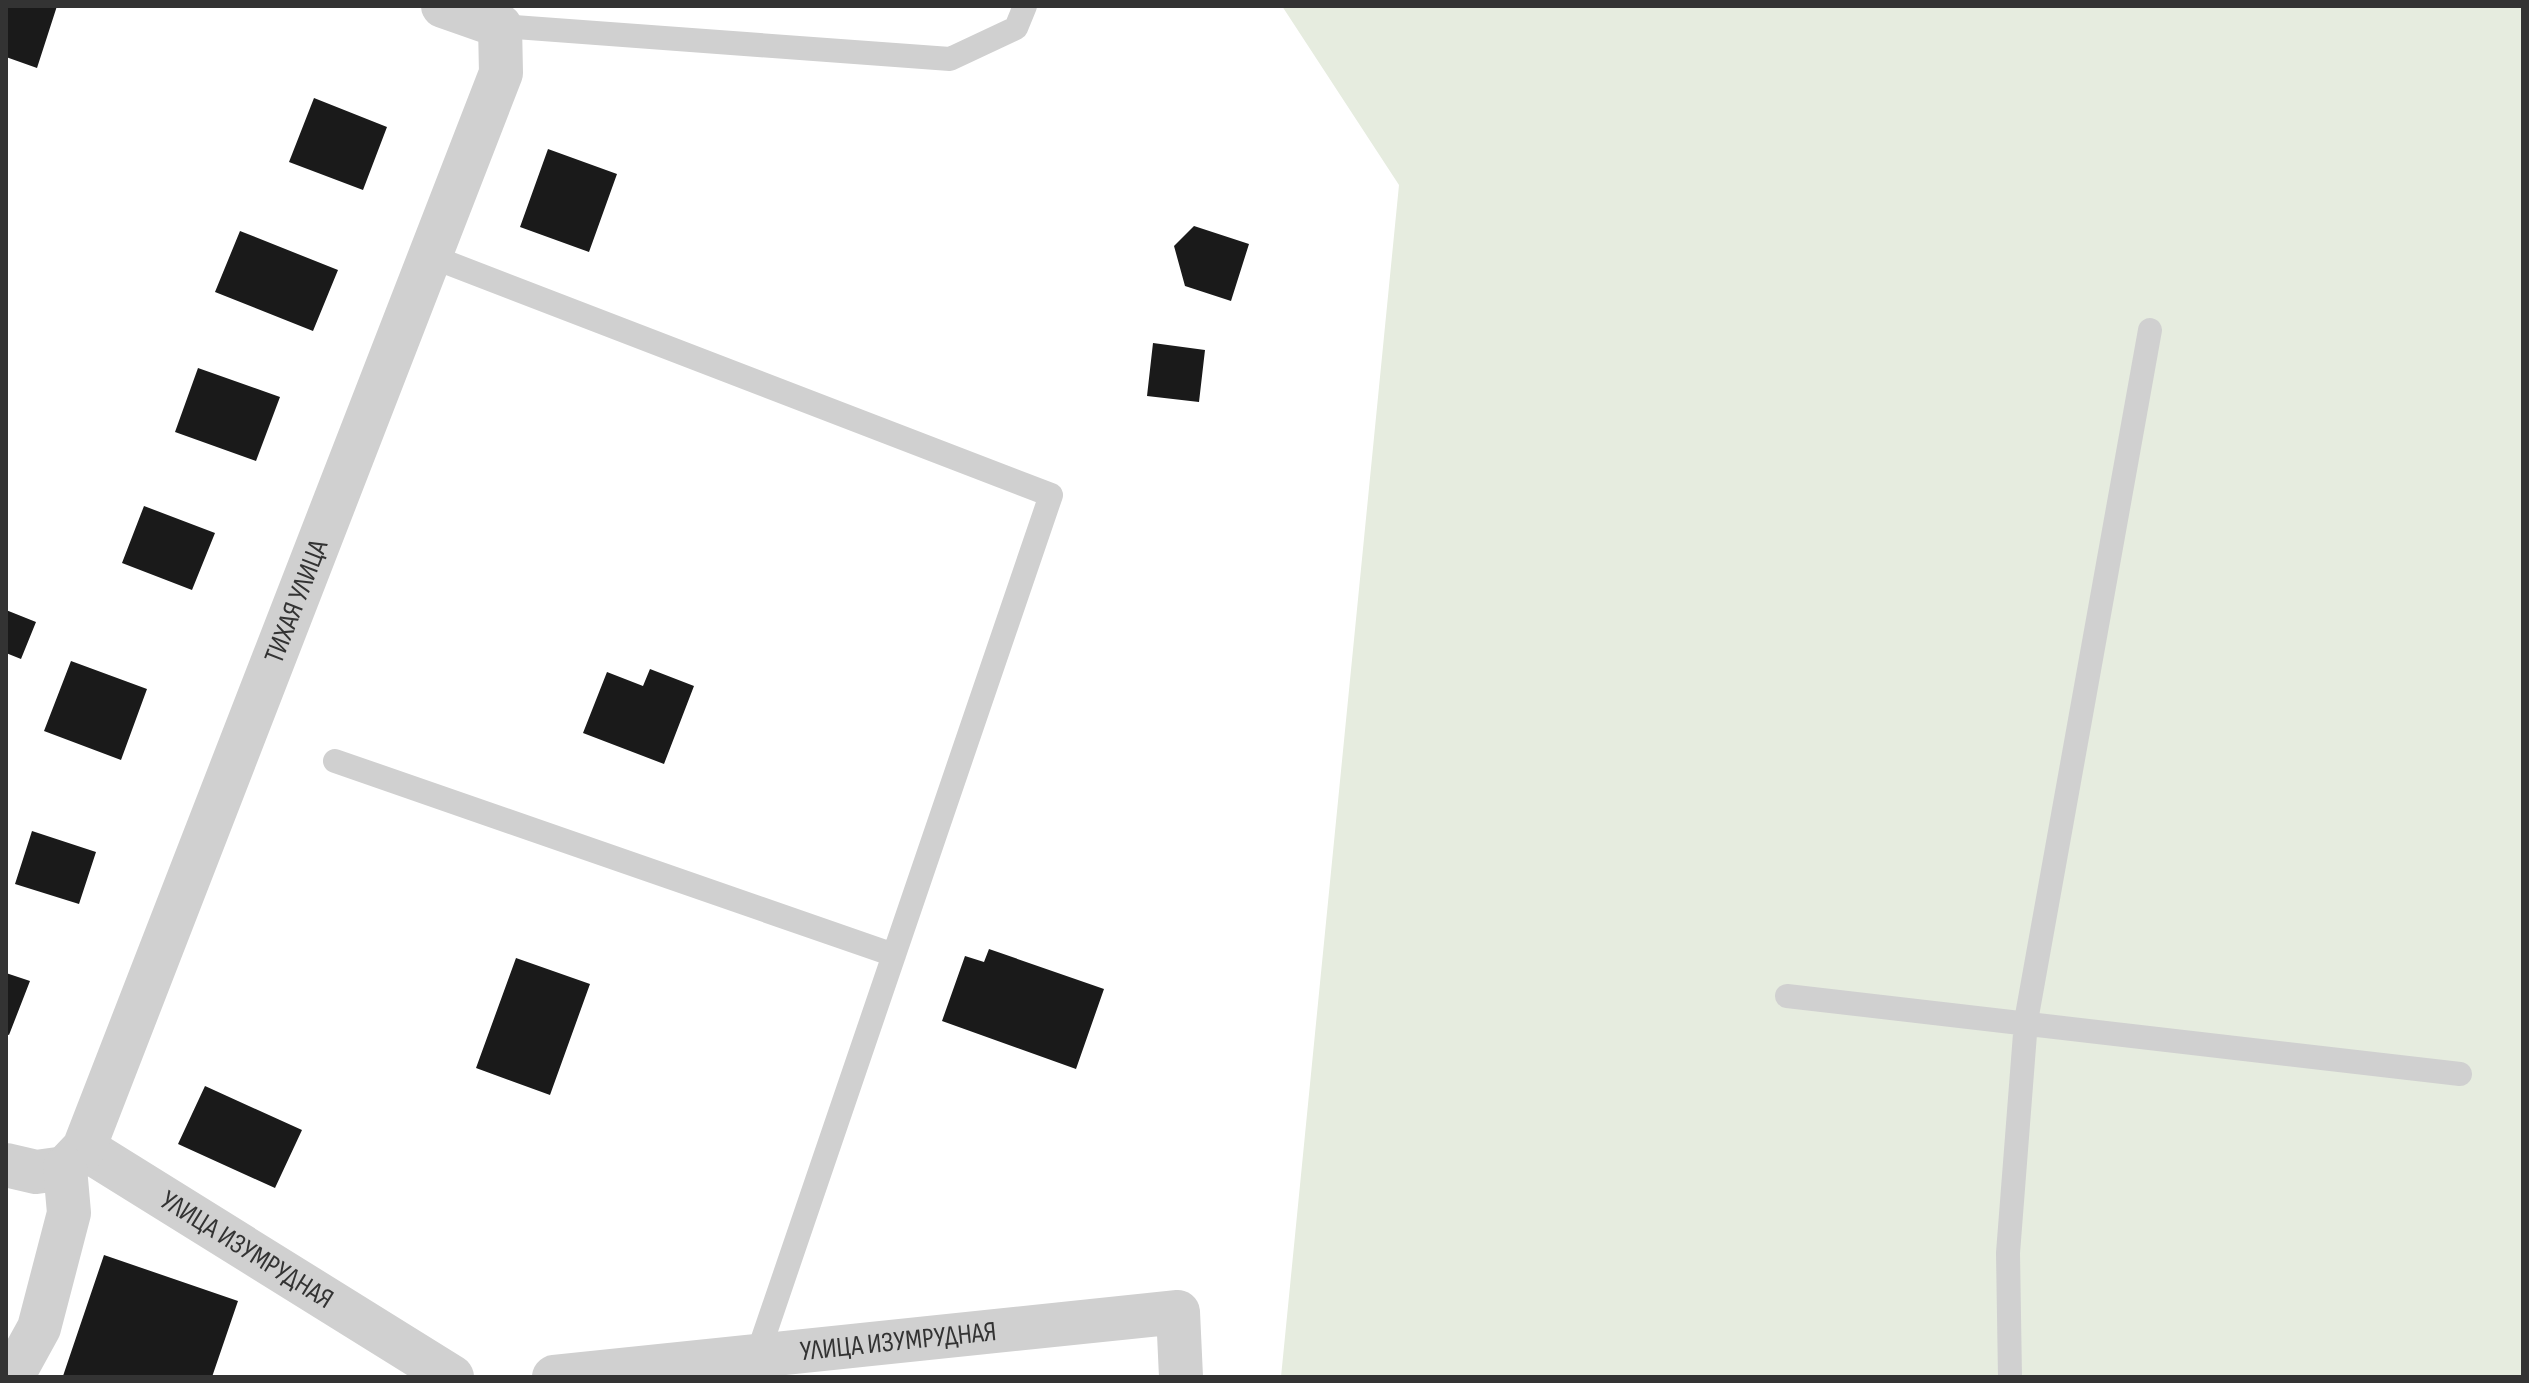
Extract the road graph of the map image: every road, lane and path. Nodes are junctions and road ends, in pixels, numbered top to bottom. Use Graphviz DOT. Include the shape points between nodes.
graph roads {
  1 [pos="443,6"];
  2 [pos="1025,6"];
  3 [pos="500,26"];
  4 [pos="430,256"];
  5 [pos="2150,330"];
  6 [pos="335,761"];
  7 [pos="894,955"];
  8 [pos="1787,996"];
  9 [pos="2026,1021"];
  10 [pos="2460,1074"];
  11 [pos="75,1158"];
  12 [pos="6,1165"];
  13 [pos="757,1356"];
  14 [pos="12,1377"];
  15 [pos="452,1377"];
  16 [pos="554,1377"];
  17 [pos="1181,1377"];
  18 [pos="2010,1377"];
  1 -- 3 [label="street"];
  2 -- 3 [label="lane" via="1016,28 950,59"];
  3 -- 4 [label="street, ТИХАЯ УЛИЦА" via="501,73"];
  4 -- 7 [label="lane" via="1051,495"];
  4 -- 11 [label="street, ТИХАЯ УЛИЦА"];
  5 -- 9 [label="lane"];
  6 -- 7 [label="lane"];
  7 -- 13 [label="lane"];
  8 -- 9 [label="lane"];
  9 -- 10 [label="lane"];
  9 -- 18 [label="lane" via="2008,1253"];
  11 -- 12 [label="street" via="36,1172"];
  11 -- 14 [label="street" via="69,1213 39,1328"];
  11 -- 15 [label="street, УЛИЦА ИЗУМРУДНАЯ"];
  13 -- 16 [label="street, УЛИЦА ИЗУМРУДНАЯ"];
  13 -- 17 [label="street, УЛИЦА ИЗУМРУДНАЯ" via="1178,1312"];
}
